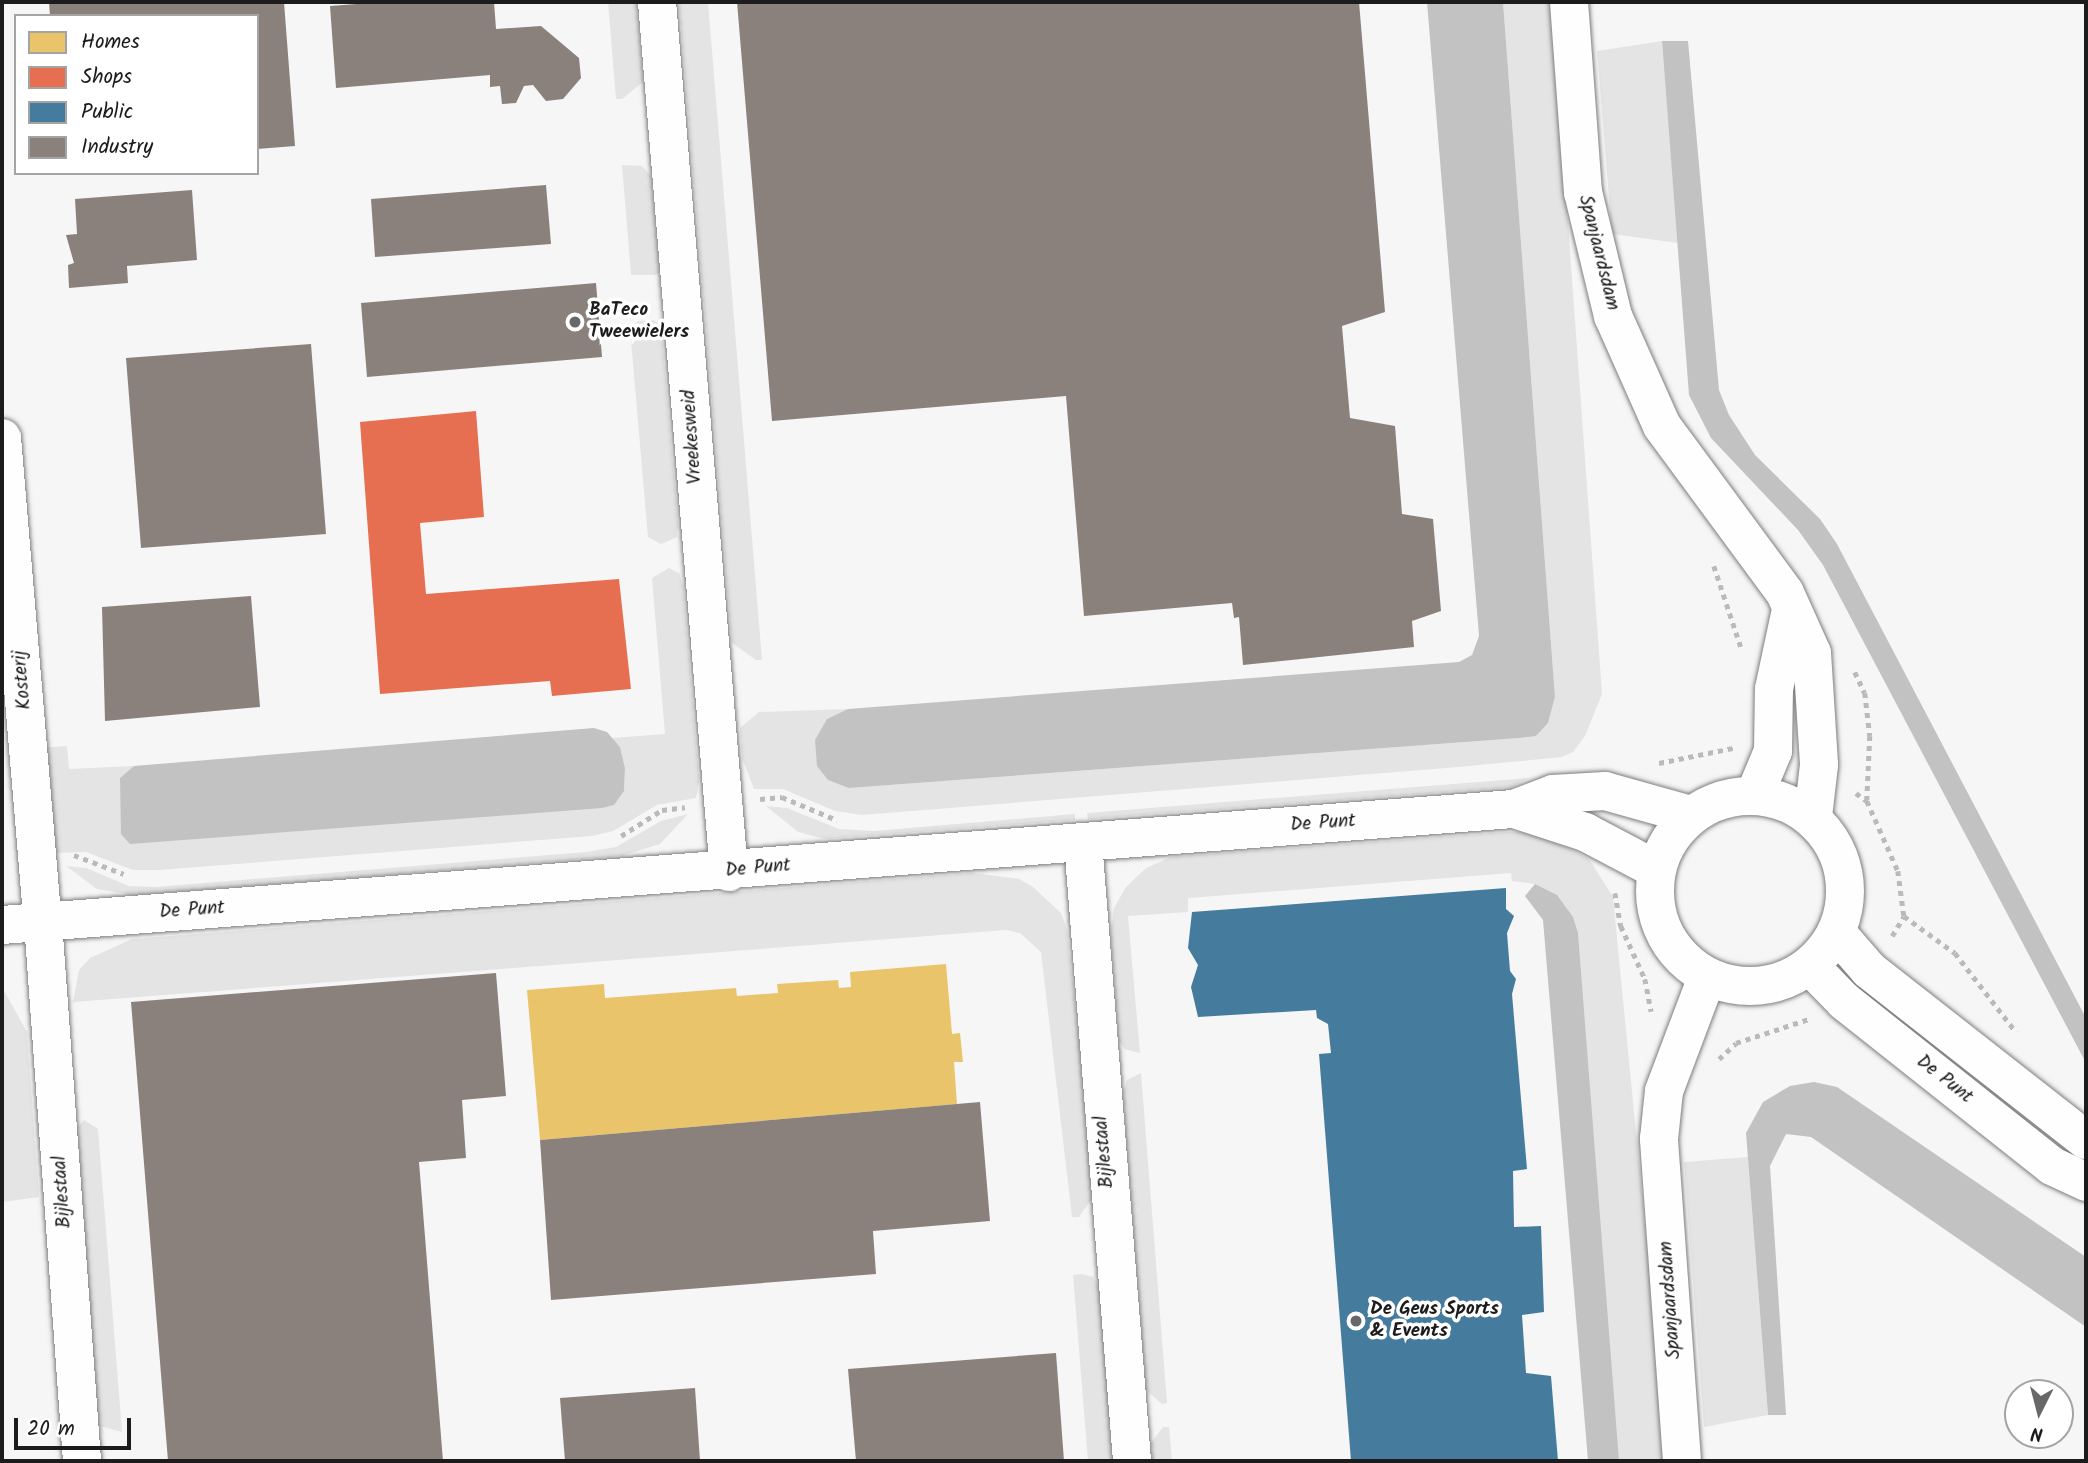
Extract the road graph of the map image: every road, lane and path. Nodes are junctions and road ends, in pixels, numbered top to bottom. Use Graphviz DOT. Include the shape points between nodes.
graph roads {
  1 [pos="657,2"];
  2 [pos="1569,2"];
  3 [pos="2,438"];
  4 [pos="1711,556"];
  5 [pos="1791,610"];
  6 [pos="1743,654"];
  7 [pos="1737,740"];
  8 [pos="1736,747"];
  9 [pos="1745,748"];
  10 [pos="1663,763"];
  11 [pos="1848,788"];
  12 [pos="1755,794"];
  13 [pos="1514,809"];
  14 [pos="1690,816"];
  15 [pos="1813,817"];
  16 [pos="1083,842"];
  17 [pos="1657,870"];
  18 [pos="729,872"];
  19 [pos="1614,881"];
  20 [pos="1904,916"];
  21 [pos="43,922"];
  22 [pos="2,925"];
  23 [pos="1837,933"];
  24 [pos="1889,941"];
  25 [pos="1810,966"];
  26 [pos="1707,977"];
  27 [pos="1815,1017"];
  28 [pos="1652,1020"];
  29 [pos="2022,1041"];
  30 [pos="1711,1067"];
  31 [pos="2086,1140"];
  32 [pos="2086,1182"];
  33 [pos="82,1461"];
  34 [pos="1132,1461"];
  35 [pos="1682,1461"];
  1 -- 18 [label="street, Vreekesweid"];
  2 -- 5 [label="street, Spanjaardsdam" via="1583,192 1613,316 1662,426 1785,593"];
  3 -- 21 [label="street, Kosterij"];
  4 -- 6 [label="path"];
  5 -- 12 [label="street" via="1774,689 1773,751"];
  5 -- 15 [label="street, Spanjaardsdam" via="1812,653 1819,765"];
  7 -- 8 [label="path"];
  8 -- 9 [label="path"];
  8 -- 10 [label="path"];
  11 -- 20 [label="path" via="1867,801 1898,871"];
  12 -- 14 [label="street" via="1731,796"];
  12 -- 15 [label="street" via="1786,801"];
  13 -- 14 [label="street, De Punt" via="1553,794 1605,791"];
  13 -- 16 [label="street, De Punt"];
  13 -- 17 [label="street, De Punt" via="1585,832"];
  14 -- 17 [label="street"];
  15 -- 23 [label="street" via="1838,851 1847,892"];
  16 -- 18 [label="street, De Punt"];
  16 -- 34 [label="street, Bijlestaal"];
  17 -- 26 [label="street" via="1654,890 1660,925 1679,955"];
  18 -- 21 [label="street, De Punt"];
  19 -- 28 [label="path" via="1621,926 1645,979"];
  20 -- 24 [label="path"];
  20 -- 29 [label="path" via="1955,953"];
  21 -- 22 [label="street, De Punt"];
  21 -- 33 [label="street, Bijlestaal"];
  23 -- 25 [label="street"];
  23 -- 31 [label="street" via="1869,970"];
  25 -- 26 [label="street" via="1766,984 1742,987"];
  25 -- 32 [label="street, De Punt" via="1844,1002 2052,1166"];
  26 -- 35 [label="street, Spanjaardsdam" via="1664,1091 1658,1139"];
  27 -- 30 [label="path" via="1736,1043"];
}
